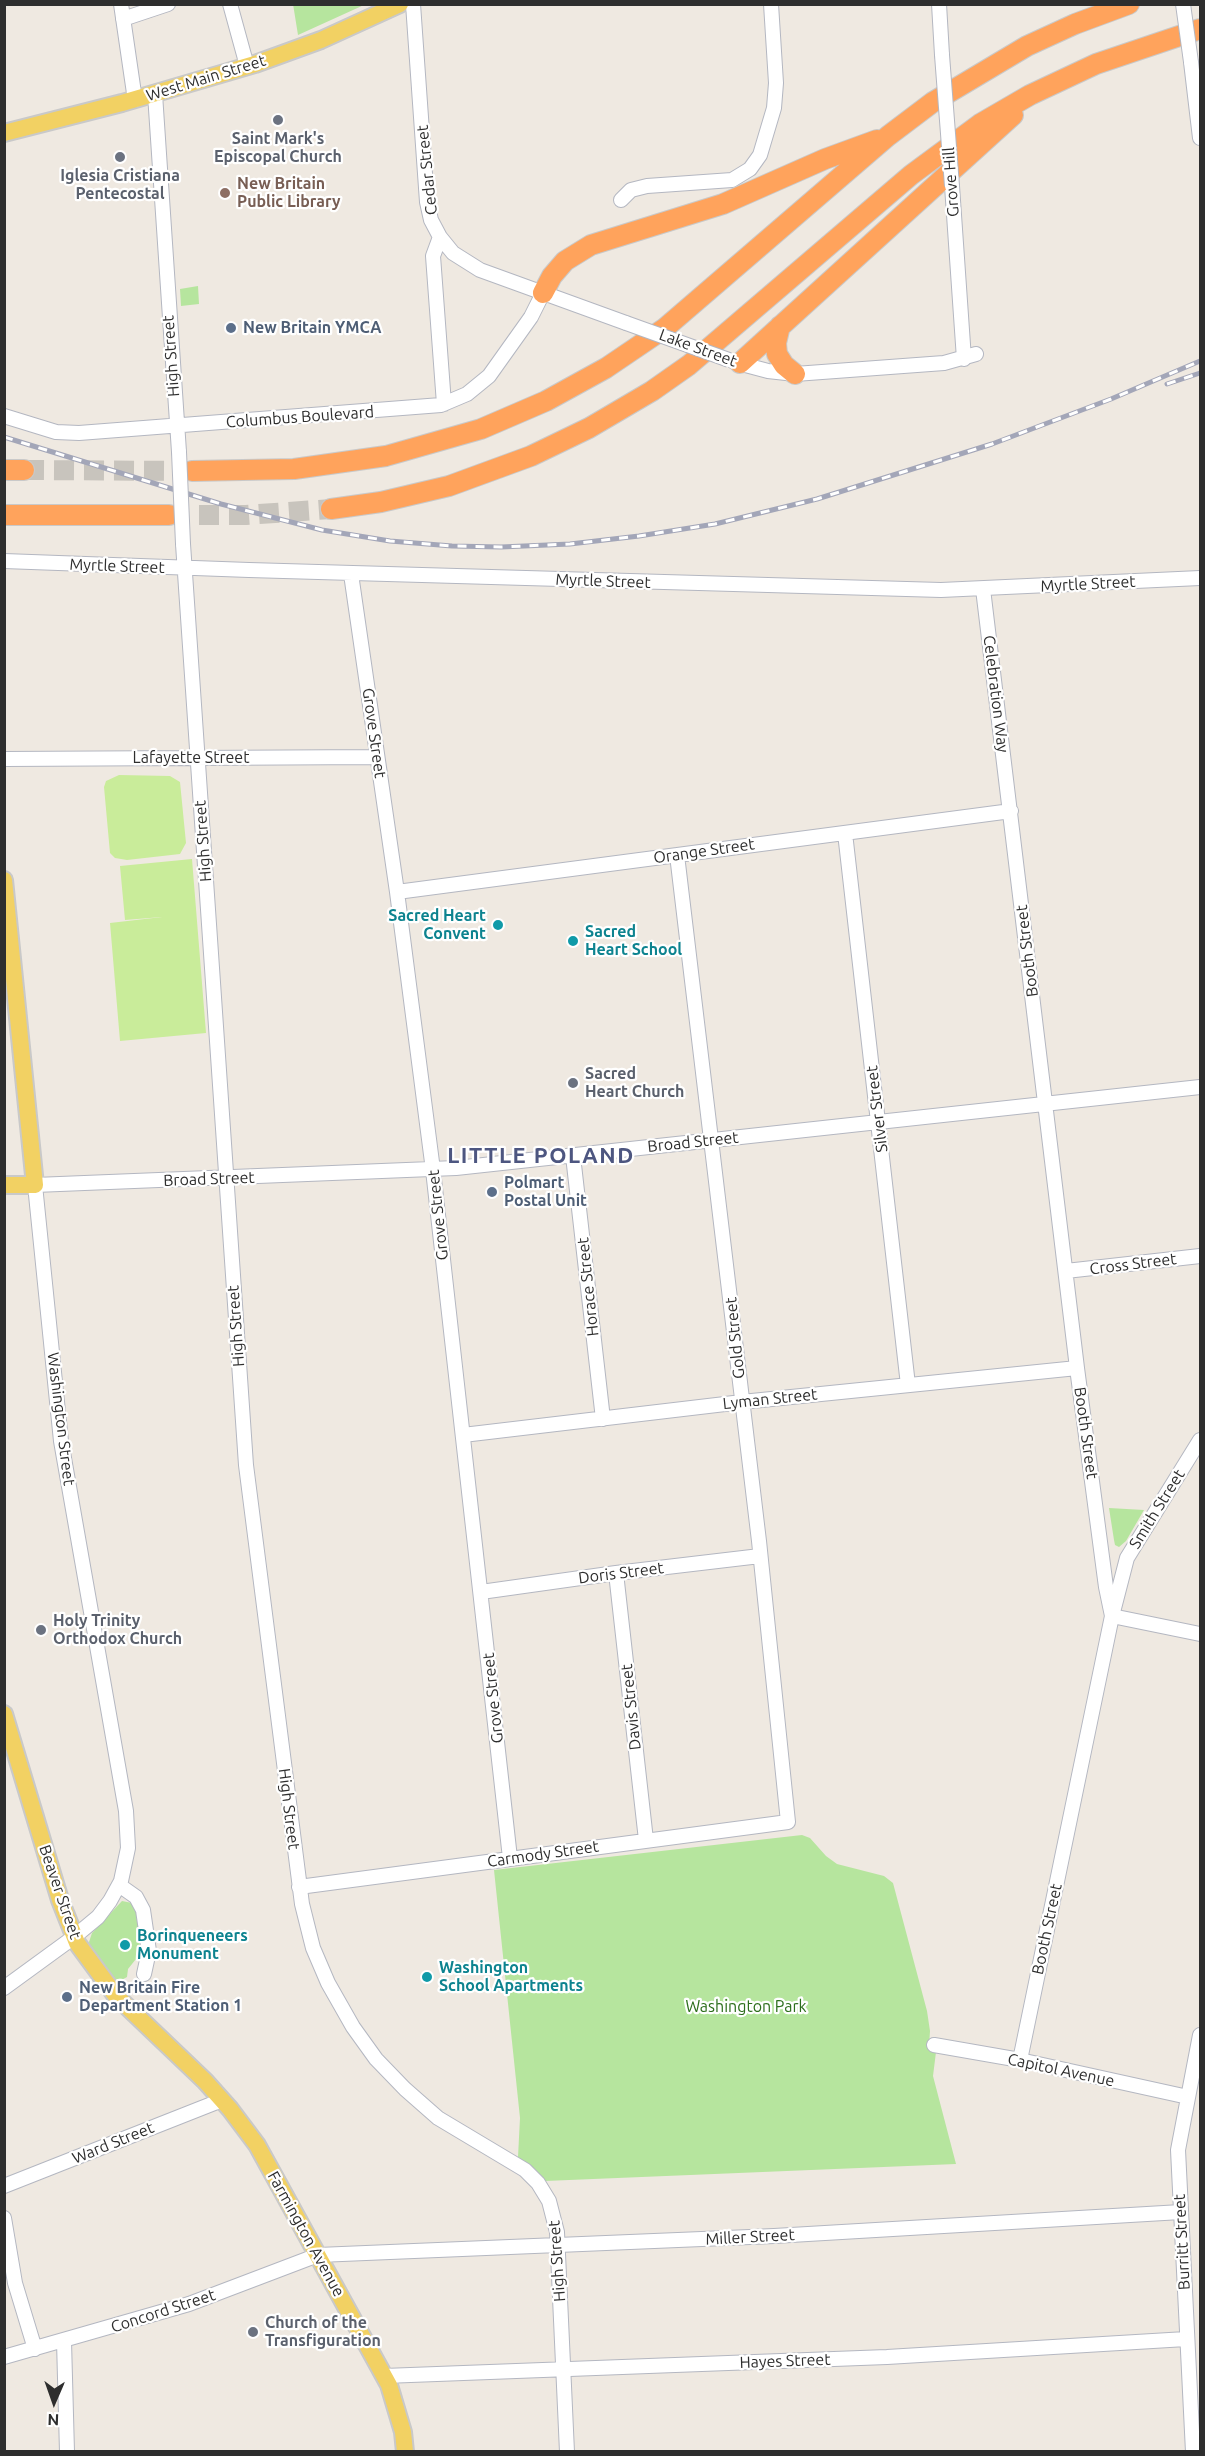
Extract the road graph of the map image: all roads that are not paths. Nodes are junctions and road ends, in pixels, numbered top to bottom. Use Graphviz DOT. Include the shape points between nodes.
graph roads {
  1 [pos="122,4"];
  2 [pos="168,4"];
  3 [pos="230,4"];
  4 [pos="400,4"];
  5 [pos="413,4"];
  6 [pos="771,4"];
  7 [pos="939,4"];
  8 [pos="1129,4"];
  9 [pos="1183,4"];
  10 [pos="123,19"];
  11 [pos="1200,29"];
  12 [pos="247,66"];
  13 [pos="1050,85"];
  14 [pos="155,94"];
  15 [pos="135,100"];
  16 [pos="4,133"];
  17 [pos="888,136"];
  18 [pos="1200,138"];
  19 [pos="621,200"];
  20 [pos="440,237"];
  21 [pos="543,293"];
  22 [pos="780,326"];
  23 [pos="970,356"];
  24 [pos="734,362"];
  25 [pos="795,374"];
  26 [pos="444,404"];
  27 [pos="4,416"];
  28 [pos="177,426"];
  29 [pos="192,471"];
  30 [pos="332,509"];
  31 [pos="4,515"];
  32 [pos="169,516"];
  33 [pos="4,561"];
  34 [pos="184,568"];
  35 [pos="351,574"];
  36 [pos="1200,578"];
  37 [pos="983,589"];
  38 [pos="377,756"];
  39 [pos="197,758"];
  40 [pos="4,759"];
  41 [pos="1010,805"];
  42 [pos="845,833"];
  43 [pos="677,855"];
  44 [pos="4,880"];
  45 [pos="397,892"];
  46 [pos="1200,1087"];
  47 [pos="1045,1103"];
  48 [pos="879,1122"];
  49 [pos="712,1140"];
  50 [pos="573,1156"];
  51 [pos="433,1170"];
  52 [pos="226,1179"];
  53 [pos="4,1185"];
  54 [pos="35,1185"];
  55 [pos="1200,1256"];
  56 [pos="1066,1271"];
  57 [pos="1077,1368"];
  58 [pos="908,1385"];
  59 [pos="742,1402"];
  60 [pos="603,1419"];
  61 [pos="463,1435"];
  62 [pos="1200,1440"];
  63 [pos="760,1556"];
  64 [pos="616,1573"];
  65 [pos="482,1592"];
  66 [pos="1112,1616"];
  67 [pos="1200,1634"];
  68 [pos="4,1714"];
  69 [pos="788,1822"];
  70 [pos="646,1840"];
  71 [pos="510,1858"];
  72 [pos="119,1885"];
  73 [pos="299,1887"];
  74 [pos="74,1937"];
  75 [pos="144,1974"];
  76 [pos="4,1988"];
  77 [pos="1200,2035"];
  78 [pos="164,2042"];
  79 [pos="934,2045"];
  80 [pos="1020,2060"];
  81 [pos="1192,2091"];
  82 [pos="222,2100"];
  83 [pos="4,2186"];
  84 [pos="1181,2212"];
  85 [pos="4,2218"];
  86 [pos="558,2244"];
  87 [pos="318,2255"];
  88 [pos="1186,2339"];
  89 [pos="64,2341"];
  90 [pos="35,2349"];
  91 [pos="4,2357"];
  92 [pos="563,2370"];
  93 [pos="384,2376"];
  94 [pos="67,2451"];
  95 [pos="405,2451"];
  96 [pos="567,2451"];
  97 [pos="1193,2451"];
  1 -- 10 [label="street"];
  2 -- 10 [label="street"];
  3 -- 12 [label="street"];
  4 -- 12 [label="main road, West Main Street" via="321,40"];
  5 -- 20 [label="street, Cedar Street" via="427,202"];
  6 -- 19 [label="street" via="774,108 760,154 750,169 732,180 646,186 631,190"];
  7 -- 23 [label="street, Grove Hill, bridge" via="952,186"];
  8 -- 17 [label="highway" via="1065,28 1014,53 943,96"];
  9 -- 18 [label="street, bridge"];
  10 -- 15 [label="street"];
  11 -- 13 [label="highway" via="1105,60"];
  12 -- 14 [label="main road, West Main Street"];
  13 -- 22 [label="highway" via="996,129"];
  13 -- 30 [label="highway" via="995,114 925,163 708,349 614,414 546,449 471,478 403,498"];
  14 -- 15 [label="main road, West Main Street"];
  14 -- 28 [label="street, High Street"];
  15 -- 16 [label="main road, West Main Street"];
  17 -- 21 [label="highway" via="723,204 591,245 565,261"];
  17 -- 29 [label="highway" via="665,328 606,368 546,401 481,429 386,456 294,469"];
  20 -- 21 [label="street, Lake Street" via="453,253 474,267"];
  20 -- 26 [label="street, Cedar Street" via="433,256"];
  21 -- 24 [label="street, Lake Street, bridge"];
  21 -- 26 [label="street, Columbus Boulevard" via="491,374 467,394"];
  22 -- 24 [label="highway"];
  22 -- 25 [label="highway" via="777,354"];
  23 -- 25 [label="street, Lake Street" via="944,363"];
  24 -- 25 [label="street, Lake Street"];
  26 -- 28 [label="street, Columbus Boulevard"];
  27 -- 28 [label="street, Columbus Boulevard" via="67,433"];
  28 -- 34 [label="street, High Street, bridge"];
  31 -- 32 [label="highway"];
  33 -- 34 [label="street, Myrtle Street"];
  34 -- 35 [label="street, Myrtle Street"];
  34 -- 39 [label="street, High Street"];
  35 -- 37 [label="street, Myrtle Street"];
  35 -- 38 [label="street, Grove Street"];
  36 -- 37 [label="street, Myrtle Street"];
  37 -- 41 [label="street, Celebration Way"];
  38 -- 39 [label="street, Lafayette Street"];
  38 -- 45 [label="street, Grove Street"];
  39 -- 40 [label="street, Lafayette Street"];
  39 -- 52 [label="street, High Street"];
  41 -- 42 [label="street, Orange Street"];
  41 -- 47 [label="street, Booth Street"];
  42 -- 43 [label="street, Orange Street"];
  42 -- 48 [label="street, Silver Street"];
  43 -- 45 [label="street, Orange Street"];
  43 -- 49 [label="street, Gold Street"];
  44 -- 54 [label="main road, Washington Street"];
  45 -- 51 [label="street, Grove Street"];
  46 -- 47 [label="street, Broad Street"];
  47 -- 48 [label="street, Broad Street"];
  47 -- 56 [label="street, Booth Street"];
  48 -- 49 [label="street, Broad Street"];
  48 -- 58 [label="street, Silver Street"];
  49 -- 50 [label="street, Broad Street"];
  49 -- 59 [label="street, Gold Street"];
  50 -- 51 [label="street, Broad Street"];
  50 -- 60 [label="street, Horace Street"];
  51 -- 52 [label="street, Broad Street"];
  51 -- 61 [label="street, Grove Street"];
  52 -- 54 [label="street, Broad Street"];
  52 -- 73 [label="street, High Street" via="247,1477"];
  53 -- 54 [label="main road, Broad Street"];
  54 -- 72 [label="street, Washington Street" via="60,1435 127,1819 128,1855"];
  55 -- 56 [label="street, Cross Street"];
  56 -- 57 [label="street, Booth Street"];
  57 -- 58 [label="street, Lyman Street"];
  57 -- 66 [label="street, Booth Street"];
  58 -- 59 [label="street, Lyman Street"];
  59 -- 60 [label="street, Lyman Street"];
  59 -- 63 [label="street, Gold Street"];
  60 -- 61 [label="street, Lyman Street"];
  61 -- 65 [label="street, Grove Street"];
  62 -- 66 [label="street, Smith Street" via="1127,1558"];
  63 -- 64 [label="street, Doris Street"];
  63 -- 69 [label="street, Gold Street"];
  64 -- 65 [label="street, Doris Street"];
  64 -- 70 [label="street, Davis Street"];
  65 -- 71 [label="street, Grove Street"];
  66 -- 67 [label="street"];
  66 -- 80 [label="street, Booth Street"];
  68 -- 74 [label="main road, Beaver Street"];
  69 -- 70 [label="street, Carmody Street"];
  70 -- 71 [label="street, Carmody Street"];
  71 -- 73 [label="street, Carmody Street"];
  72 -- 74 [label="street, Washington Street" via="100,1915"];
  72 -- 75 [label="street" via="136,1897 143,1910 149,1952"];
  73 -- 86 [label="street, High Street" via="319,1962 358,2034 387,2072 427,2109 519,2165 536,2180 552,2208"];
  74 -- 76 [label="street, Washington Street"];
  74 -- 78 [label="main road, Beaver Street" via="109,1989"];
  77 -- 81 [label="street, Burritt Street"];
  78 -- 82 [label="main road, Farmington Avenue"];
  79 -- 80 [label="street, Capitol Avenue"];
  80 -- 81 [label="street, Capitol Avenue"];
  81 -- 84 [label="street, Burritt Street" via="1178,2150"];
  82 -- 83 [label="street, Ward Street"];
  82 -- 87 [label="main road, Farmington Avenue" via="257,2145"];
  84 -- 86 [label="street, Miller Street"];
  84 -- 88 [label="street, Burritt Street"];
  85 -- 90 [label="street" via="15,2283"];
  86 -- 87 [label="street, Miller Street"];
  86 -- 92 [label="street, High Street"];
  87 -- 89 [label="street, Concord Street" via="189,2304"];
  87 -- 93 [label="main road, Farmington Avenue"];
  88 -- 92 [label="street, Hayes Street" via="887,2357"];
  88 -- 97 [label="street, Burritt Street"];
  89 -- 90 [label="street, Concord Street"];
  89 -- 94 [label="street"];
  90 -- 91 [label="street, Concord Street"];
  92 -- 93 [label="street, Hayes Street"];
  92 -- 96 [label="street, High Street"];
  93 -- 95 [label="main road, Farmington Avenue" via="403,2432"];
}
